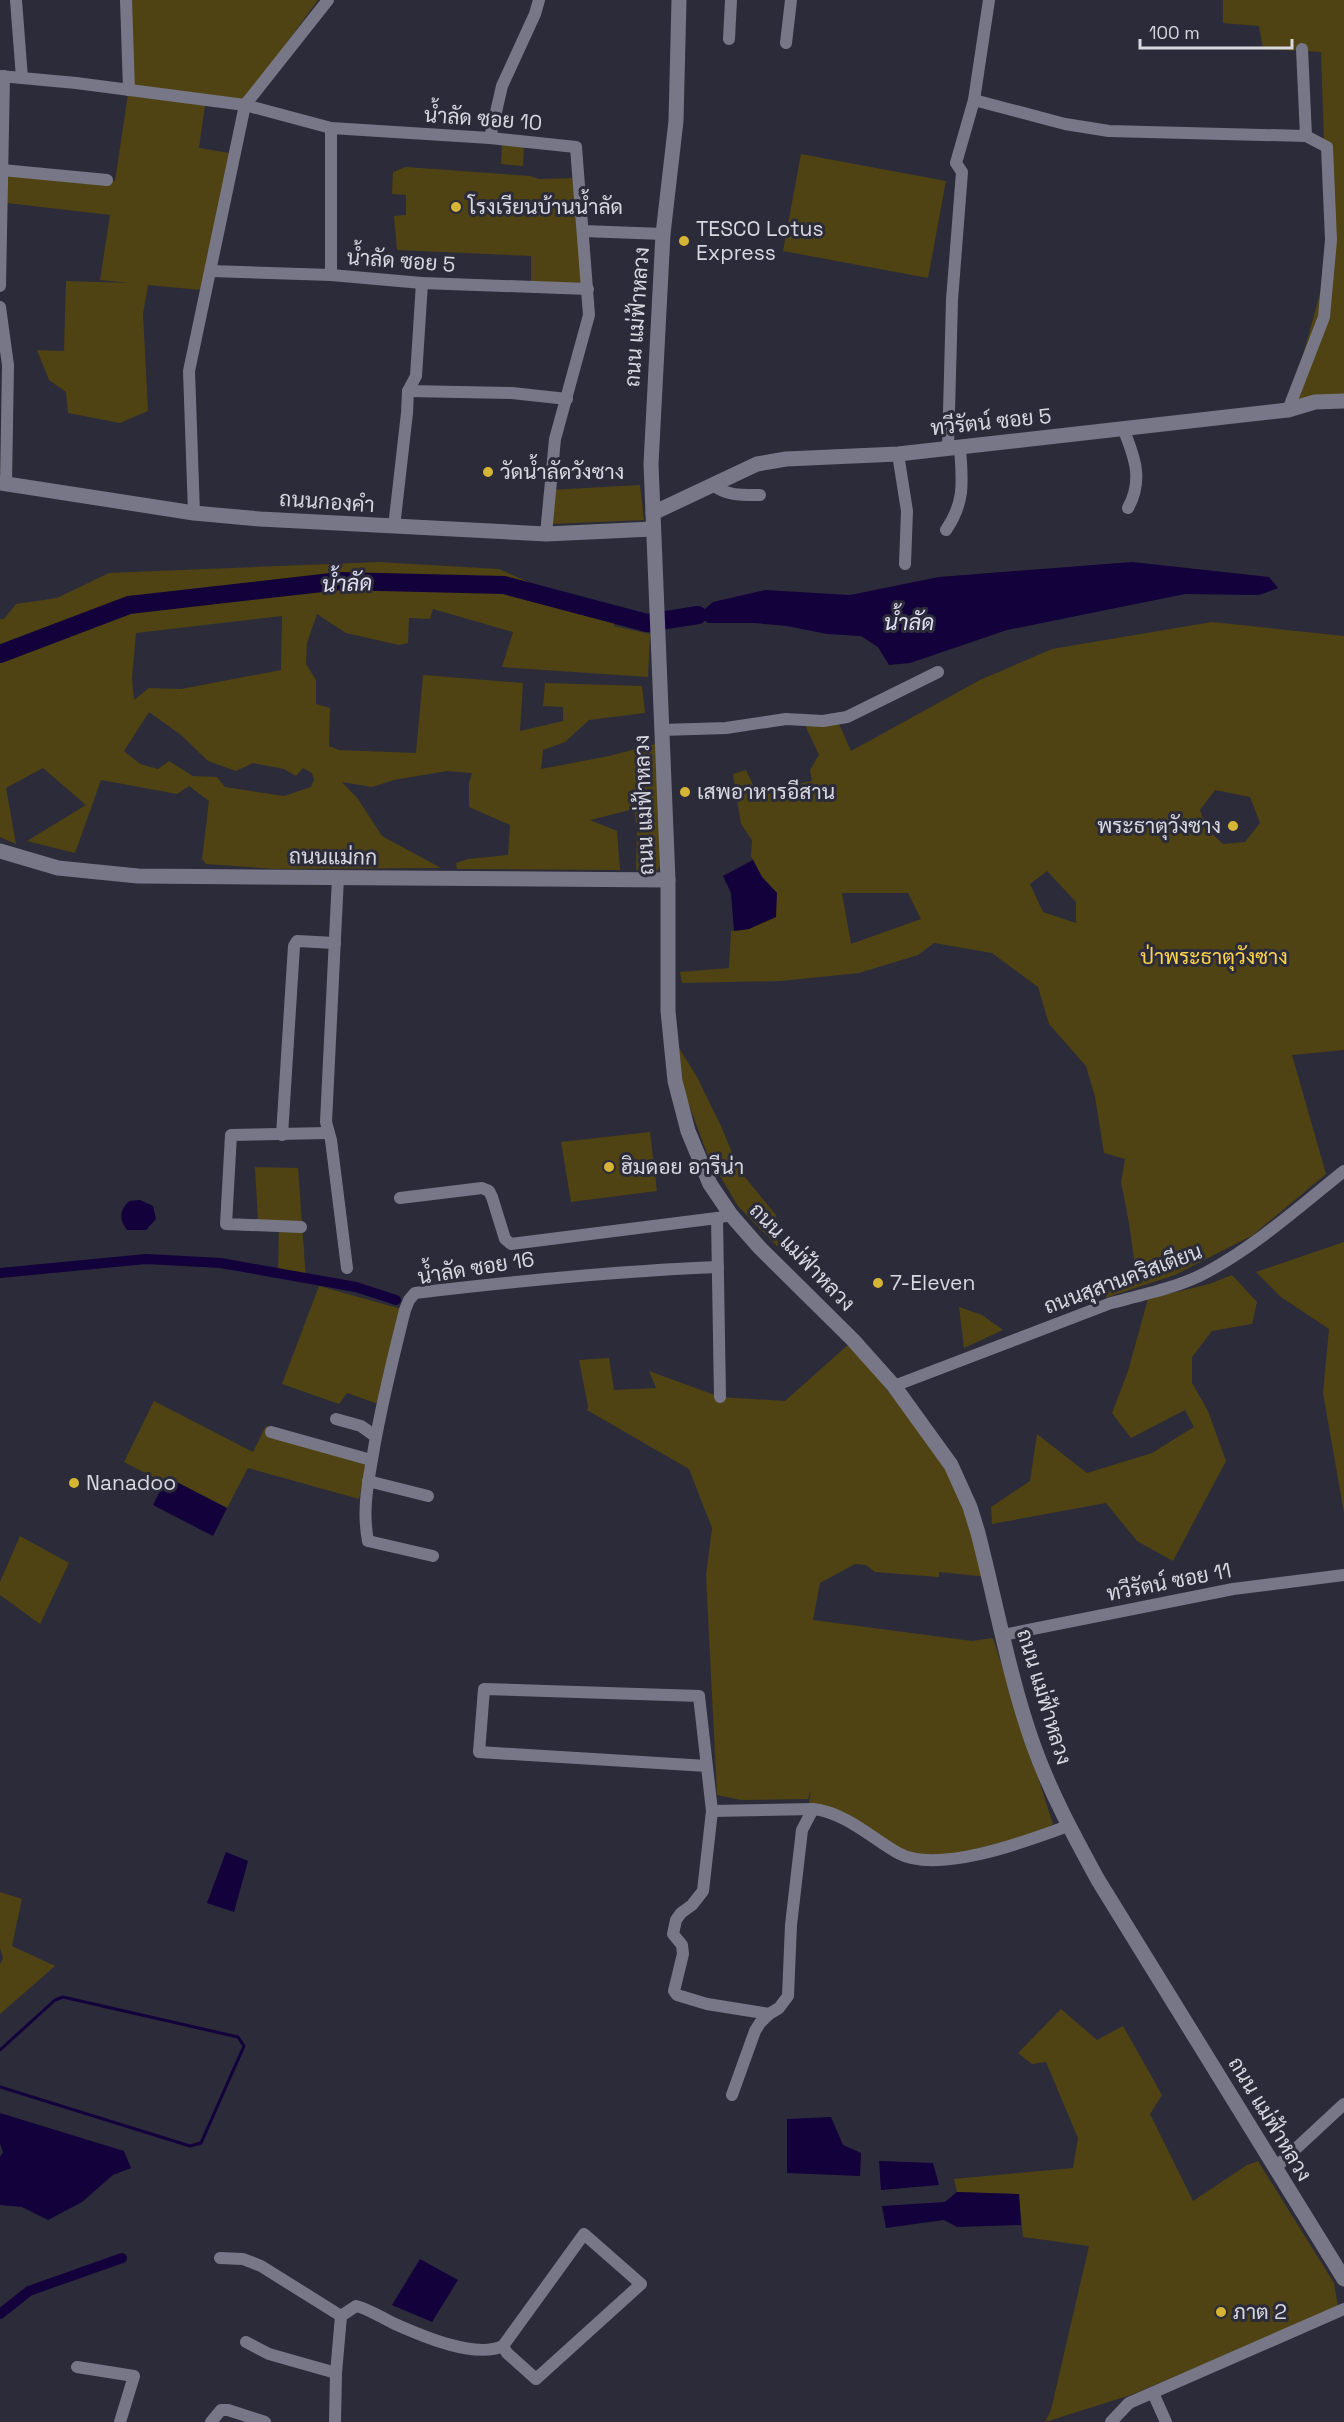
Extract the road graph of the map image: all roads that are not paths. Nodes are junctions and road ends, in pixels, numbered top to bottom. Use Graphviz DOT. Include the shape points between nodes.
graph roads {
  1 [pos="16,0"];
  2 [pos="126,0"];
  3 [pos="328,0"];
  4 [pos="538,0"];
  5 [pos="679,0"];
  6 [pos="731,0"];
  7 [pos="790,0"];
  8 [pos="989,0"];
  9 [pos="729,39"];
  10 [pos="786,43"];
  11 [pos="1302,49"];
  12 [pos="2,76"];
  13 [pos="22,78"];
  14 [pos="129,90"];
  15 [pos="974,100"];
  16 [pos="245,105"];
  17 [pos="331,128"];
  18 [pos="1306,136"];
  19 [pos="490,138"];
  20 [pos="2,170"];
  21 [pos="107,180"];
  22 [pos="583,231"];
  23 [pos="663,234"];
  24 [pos="211,271"];
  25 [pos="331,275"];
  26 [pos="422,283"];
  27 [pos="0,286"];
  28 [pos="588,289"];
  29 [pos="0,307"];
  30 [pos="4,365"];
  31 [pos="408,391"];
  32 [pos="567,399"];
  33 [pos="1344,401"];
  34 [pos="1288,410"];
  35 [pos="1123,428"];
  36 [pos="954,447"];
  37 [pos="898,454"];
  38 [pos="3,483"];
  39 [pos="713,485"];
  40 [pos="760,495"];
  41 [pos="1128,508"];
  42 [pos="194,513"];
  43 [pos="653,521"];
  44 [pos="394,527"];
  45 [pos="946,530"];
  46 [pos="546,534"];
  47 [pos="905,564"];
  48 [pos="938,672"];
  49 [pos="662,730"];
  50 [pos="0,851"];
  51 [pos="338,878"];
  52 [pos="668,880"];
  53 [pos="335,943"];
  54 [pos="327,1133"];
  55 [pos="282,1135"];
  56 [pos="1344,1172"];
  57 [pos="400,1198"];
  58 [pos="724,1216"];
  59 [pos="301,1227"];
  60 [pos="718,1267"];
  61 [pos="347,1268"];
  62 [pos="894,1386"];
  63 [pos="720,1397"];
  64 [pos="336,1419"];
  65 [pos="271,1432"];
  66 [pos="375,1436"];
  67 [pos="372,1460"];
  68 [pos="368,1481"];
  69 [pos="428,1496"];
  70 [pos="433,1556"];
  71 [pos="1344,1575"];
  72 [pos="1004,1635"];
  73 [pos="707,1766"];
  74 [pos="813,1809"];
  75 [pos="712,1811"];
  76 [pos="1068,1826"];
  77 [pos="769,2014"];
  78 [pos="732,2095"];
  79 [pos="1344,2104"];
  80 [pos="1275,2168"];
  81 [pos="220,2258"];
  82 [pos="1342,2272"];
  83 [pos="1344,2309"];
  84 [pos="341,2316"];
  85 [pos="246,2342"];
  86 [pos="503,2346"];
  87 [pos="76,2367"];
  88 [pos="336,2373"];
  89 [pos="1153,2393"];
  90 [pos="120,2422"];
  91 [pos="211,2422"];
  92 [pos="266,2422"];
  93 [pos="335,2422"];
  94 [pos="1111,2422"];
  95 [pos="1166,2422"];
  1 -- 13 [label="street"];
  2 -- 14 [label="street"];
  3 -- 16 [label="street"];
  4 -- 19 [label="street" via="502,86"];
  5 -- 23 [label="street, ถนน แม่ฟ้าหลวง" via="676,121"];
  6 -- 9 [label="street"];
  7 -- 10 [label="street"];
  8 -- 15 [label="street"];
  11 -- 18 [label="street"];
  12 -- 13 [label="street, น้ำลัด ซอย 10"];
  12 -- 20 [label="street"];
  13 -- 14 [label="street, น้ำลัด ซอย 10"];
  14 -- 16 [label="street, น้ำลัด ซอย 10"];
  15 -- 18 [label="street" via="1065,124 1109,131"];
  15 -- 36 [label="street" via="956,163 962,172 952,300"];
  16 -- 17 [label="street, น้ำลัด ซอย 10"];
  16 -- 24 [label="street"];
  17 -- 19 [label="street, น้ำลัด ซอย 10"];
  17 -- 25 [label="street"];
  18 -- 34 [label="street" via="1327,147 1330,240 1323,317"];
  19 -- 22 [label="street, น้ำลัด ซอย 10" via="576,147"];
  20 -- 21 [label="street"];
  20 -- 27 [label="street"];
  22 -- 23 [label="street"];
  22 -- 28 [label="street, น้ำลัด ซอย 10"];
  23 -- 43 [label="street, ถนน แม่ฟ้าหลวง" via="651,441"];
  24 -- 25 [label="street, น้ำลัด ซอย 5"];
  24 -- 42 [label="street" via="189,371"];
  25 -- 26 [label="street, น้ำลัด ซอย 5"];
  26 -- 28 [label="street, น้ำลัด ซอย 5"];
  26 -- 31 [label="street" via="416,376"];
  28 -- 32 [label="street, น้ำลัด ซอย 10" via="589,315"];
  29 -- 30 [label="street"];
  30 -- 38 [label="street"];
  31 -- 32 [label="street" via="512,393"];
  31 -- 44 [label="street"];
  32 -- 46 [label="street, น้ำลัด ซอย 10" via="555,439"];
  33 -- 34 [label="street, ทวีรัตน์ ซอย 5" via="1315,402"];
  34 -- 35 [label="street, ทวีรัตน์ ซอย 5"];
  35 -- 36 [label="street, ทวีรัตน์ ซอย 5"];
  35 -- 41 [label="street" via="1136,466 1133,499"];
  36 -- 37 [label="street, ทวีรัตน์ ซอย 5"];
  36 -- 45 [label="street" via="962,500"];
  37 -- 39 [label="street, ทวีรัตน์ ซอย 5" via="786,459 757,464"];
  37 -- 47 [label="street" via="907,511"];
  38 -- 42 [label="street, ถนนกองคำ"];
  39 -- 40 [label="street" via="729,494"];
  39 -- 43 [label="street, ทวีรัตน์ ซอย 5"];
  42 -- 44 [label="street, ถนนกองคำ"];
  43 -- 46 [label="street, ถนนกองคำ"];
  43 -- 49 [label="street, ถนน แม่ฟ้าหลวง"];
  44 -- 46 [label="street, ถนนกองคำ"];
  48 -- 49 [label="street" via="847,717"];
  49 -- 52 [label="street, ถนน แม่ฟ้าหลวง"];
  50 -- 51 [label="street, ถนนแม่กก" via="51,866 110,874"];
  51 -- 52 [label="street, ถนนแม่กก"];
  51 -- 53 [label="street"];
  52 -- 58 [label="street, ถนน แม่ฟ้าหลวง" via="668,1011 675,1081 688,1131"];
  53 -- 54 [label="street"];
  53 -- 55 [label="street" via="297,941 294,946"];
  54 -- 55 [label="street"];
  54 -- 61 [label="street"];
  55 -- 59 [label="street" via="231,1135 226,1224"];
  56 -- 62 [label="street, ถนนสุสานคริสเตียน" via="1246,1248 1205,1273 1111,1303"];
  57 -- 58 [label="street" via="482,1188 489,1191 505,1239 511,1244"];
  58 -- 60 [label="street"];
  58 -- 62 [label="street, ถนน แม่ฟ้าหลวง" via="853,1340"];
  60 -- 63 [label="street"];
  60 -- 66 [label="street, น้ำลัด ซอย 16" via="537,1278 415,1293 405,1310"];
  62 -- 72 [label="street, ถนน แม่ฟ้าหลวง" via="939,1445 961,1485 978,1533"];
  64 -- 66 [label="street" via="361,1426"];
  65 -- 67 [label="street"];
  66 -- 67 [label="street, น้ำลัด ซอย 16"];
  67 -- 68 [label="street, น้ำลัด ซอย 16"];
  68 -- 69 [label="street"];
  68 -- 70 [label="street, น้ำลัด ซอย 16" via="364,1502 368,1540"];
  71 -- 72 [label="street, ทวีรัตน์ ซอย 11" via="1233,1589"];
  72 -- 76 [label="street, ถนน แม่ฟ้าหลวง" via="1033,1743"];
  73 -- 73 [label="street" via="699,1696 484,1689 479,1752"];
  73 -- 75 [label="street"];
  74 -- 75 [label="street"];
  74 -- 76 [label="street" via="828,1810 901,1855 923,1861 946,1861 1029,1841"];
  74 -- 77 [label="street" via="802,1830 790,1925 788,1996"];
  75 -- 77 [label="street" via="703,1891 681,1913 674,1927 673,1934 682,1945 683,1954 674,1990 677,1995 707,2004"];
  76 -- 80 [label="street, ถนน แม่ฟ้าหลวง"];
  77 -- 78 [label="street" via="755,2031"];
  79 -- 80 [label="street"];
  80 -- 82 [label="street, ถนน แม่ฟ้าหลวง"];
  81 -- 84 [label="street" via="243,2259 261,2266"];
  83 -- 89 [label="street"];
  84 -- 86 [label="street" via="356,2306 465,2348 482,2352"];
  84 -- 88 [label="street"];
  85 -- 88 [label="street" via="269,2354"];
  86 -- 86 [label="street" via="536,2379 640,2284 585,2234"];
  87 -- 90 [label="street" via="134,2376"];
  88 -- 93 [label="street"];
  89 -- 94 [label="street" via="1129,2403"];
  89 -- 95 [label="street"];
  91 -- 92 [label="street" via="221,2410 228,2410"];
}
